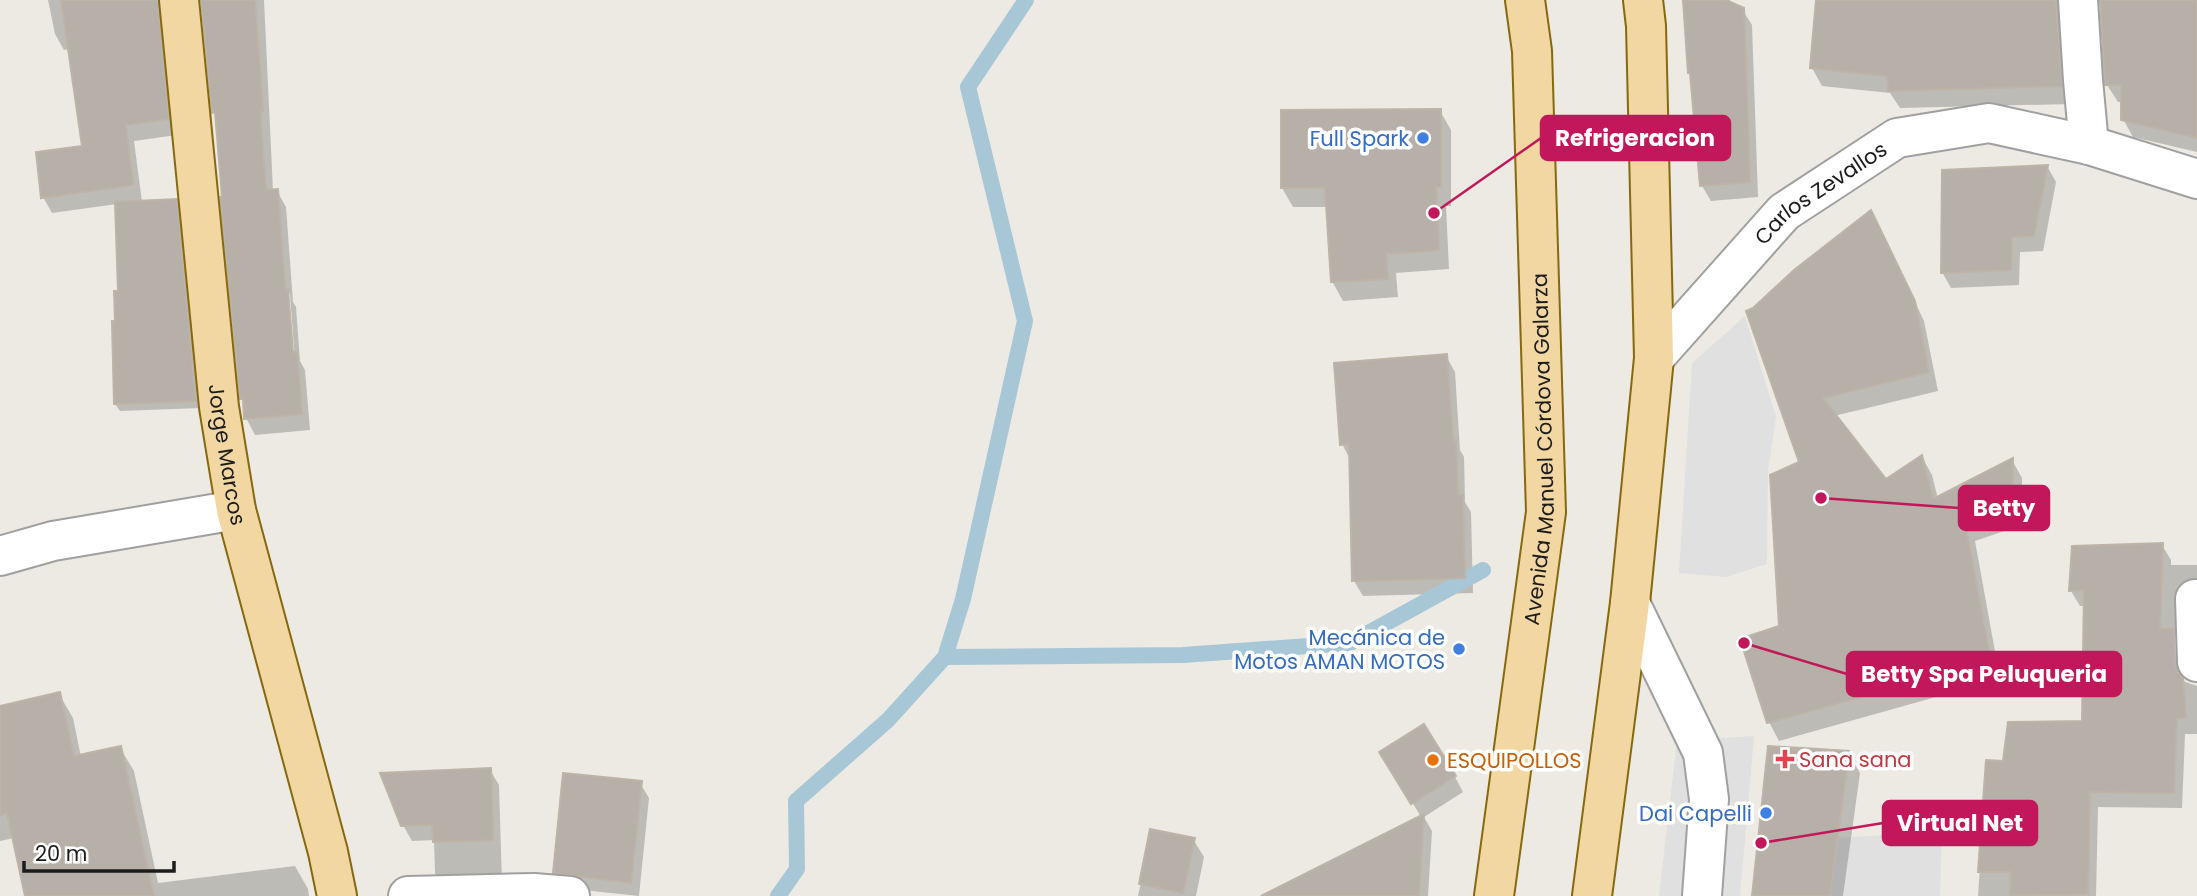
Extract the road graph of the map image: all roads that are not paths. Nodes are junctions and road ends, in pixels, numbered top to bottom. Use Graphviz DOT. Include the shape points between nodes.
graph roads {
  1 [pos="180,0"];
  2 [pos="1525,0"];
  3 [pos="1643,0"];
  4 [pos="2078,0"];
  5 [pos="2090,145"];
  6 [pos="2197,179"];
  7 [pos="1654,358"];
  8 [pos="236,510"];
  9 [pos="0,556"];
  10 [pos="2195,599"];
  11 [pos="1630,603"];
  12 [pos="2197,662"];
  13 [pos="337,896"];
  14 [pos="408,896"];
  15 [pos="570,896"];
  16 [pos="1494,896"];
  17 [pos="1592,896"];
  18 [pos="1702,896"];
  1 -- 8 [label="main road, Jorge Marcos" via="219,407"];
  2 -- 16 [label="main road, Avenida Manuel Córdova Galarza" via="1532,51 1546,512"];
  3 -- 7 [label="main road"];
  4 -- 5 [label="street"];
  5 -- 6 [label="street, Carlos Zevallos"];
  5 -- 7 [label="street, Carlos Zevallos" via="1989,122 1897,138 1784,212"];
  7 -- 11 [label="main road"];
  8 -- 9 [label="street" via="53,541"];
  8 -- 13 [label="main road, Jorge Marcos"];
  10 -- 12 [label="street"];
  11 -- 17 [label="main road"];
  11 -- 18 [label="street" via="1703,753 1709,799"];
  14 -- 15 [label="street"];
}
